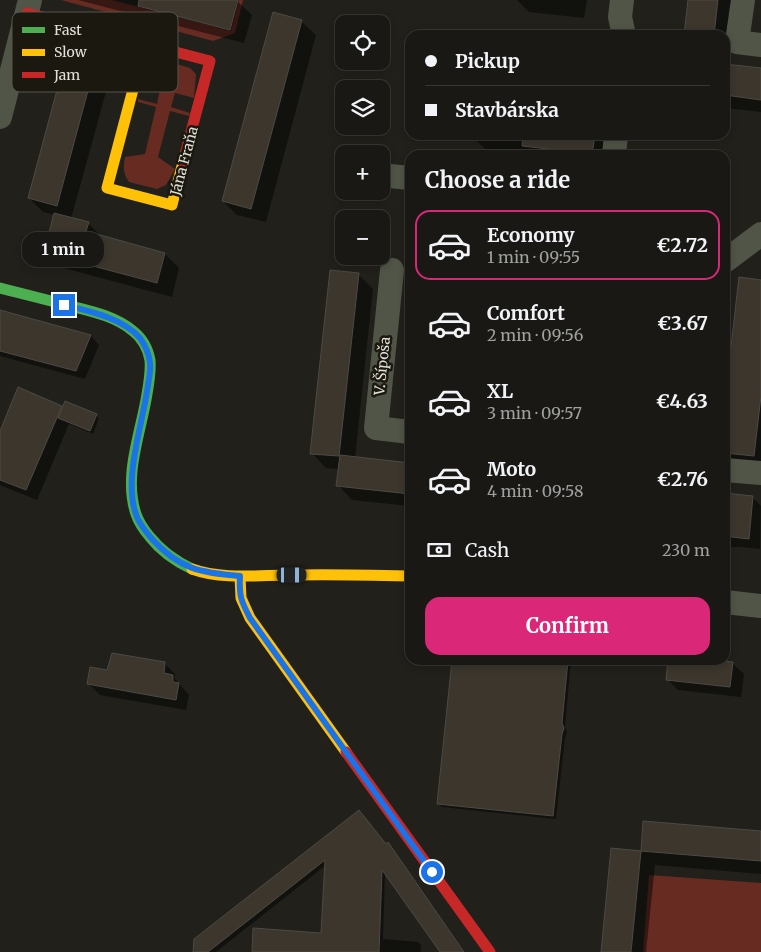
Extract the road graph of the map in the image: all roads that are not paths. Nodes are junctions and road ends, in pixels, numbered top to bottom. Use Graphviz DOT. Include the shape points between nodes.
graph roads {
  1 [pos="622,0"];
  2 [pos="743,0"];
  3 [pos="28,6"];
  4 [pos="46,12"];
  5 [pos="623,30"];
  6 [pos="761,45"];
  7 [pos="178,53"];
  8 [pos="12,69"];
  9 [pos="132,92"];
  10 [pos="0,117"];
  11 [pos="761,234"];
  12 [pos="730,257"];
  13 [pos="392,270"];
  14 [pos="0,288"];
  15 [pos="405,431"];
  16 [pos="730,471"];
  17 [pos="761,474"];
  18 [pos="240,576"];
  19 [pos="405,576"];
  20 [pos="730,603"];
  21 [pos="761,606"];
  22 [pos="490,952"];
  1 -- 5 [label="street" via="620,17"];
  2 -- 6 [label="street" via="737,42"];
  3 -- 4 [label="street, Jána Fraňa"];
  7 -- 9 [label="street, Jána Fraňa" via="210,61 172,205 107,188"];
  8 -- 10 [label="street, Jána Fraňa"];
  11 -- 12 [label="street"];
  13 -- 15 [label="street, V. Šípoša" via="376,428"];
  14 -- 18 [label="street" via="112,319 140,339 150,363 146,404 131,482 136,517 158,546 183,565 199,571"];
  16 -- 17 [label="street"];
  18 -- 19 [label="street"];
  18 -- 22 [label="street" via="239,592 250,618"];
  20 -- 21 [label="street"];
}
